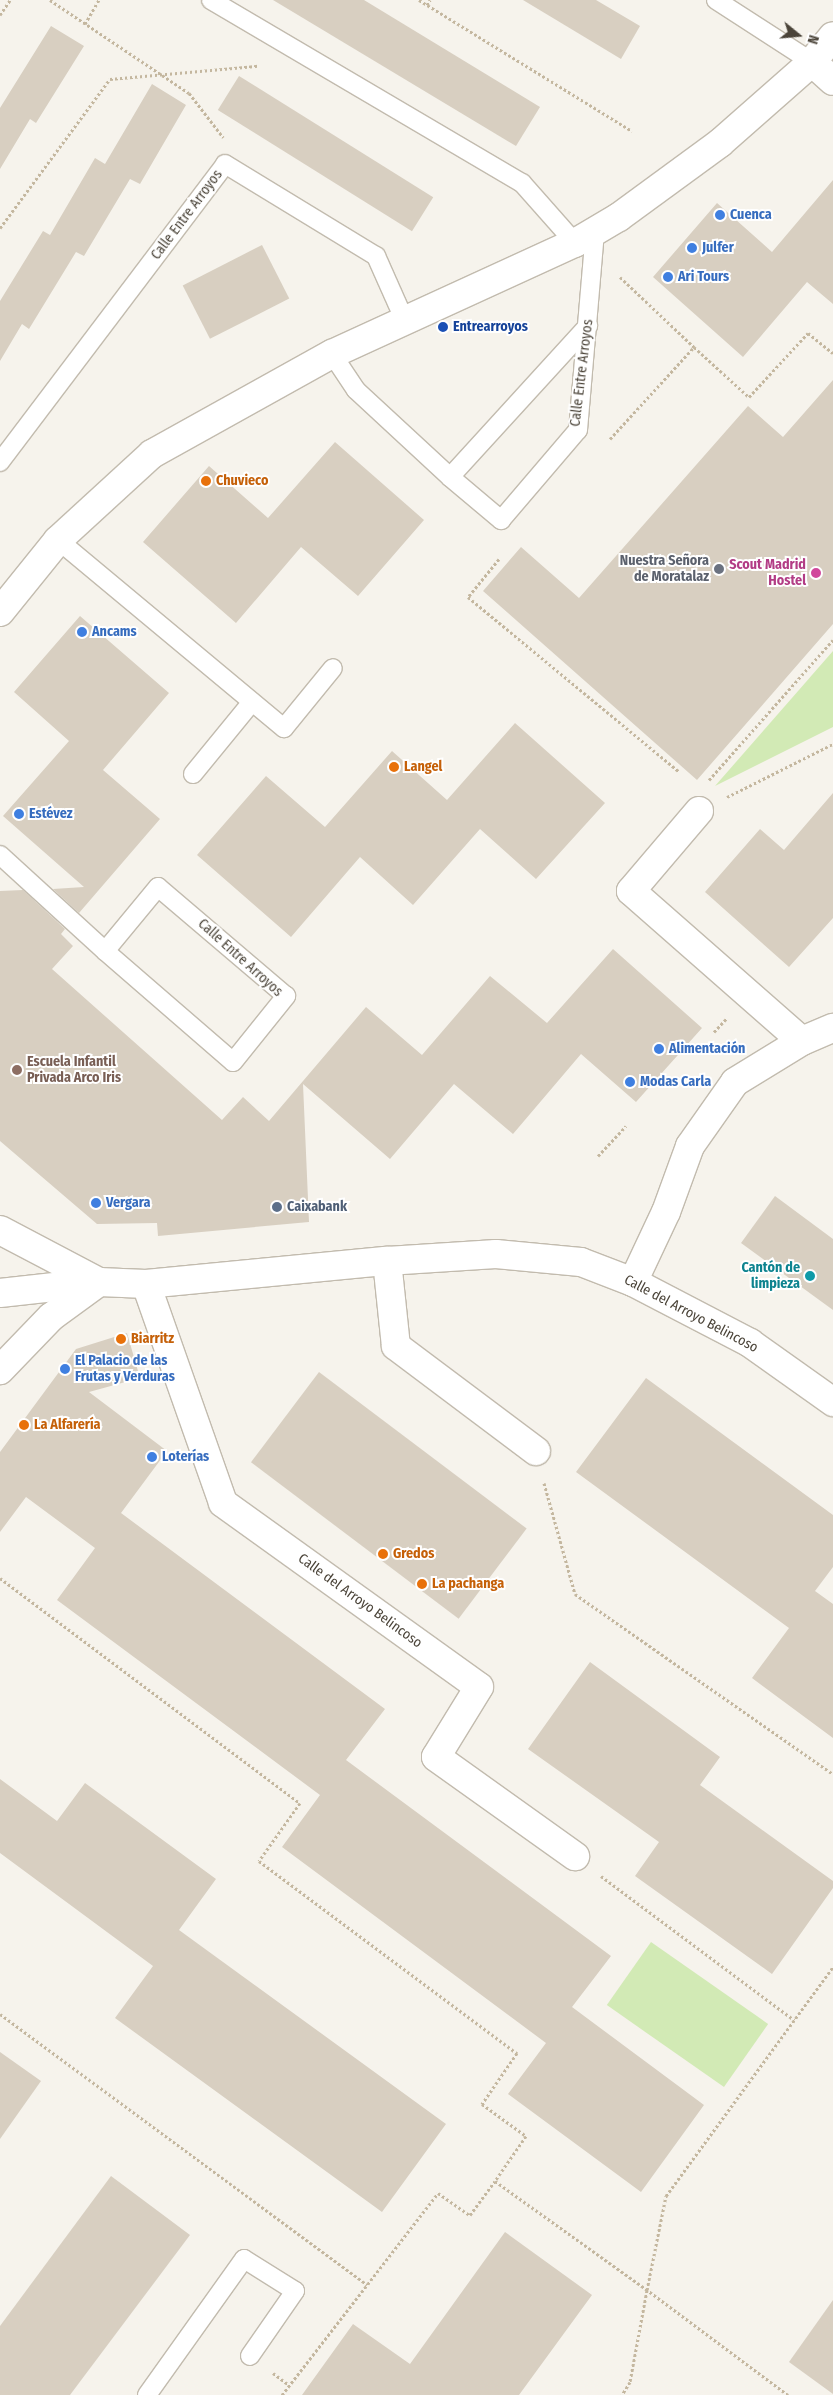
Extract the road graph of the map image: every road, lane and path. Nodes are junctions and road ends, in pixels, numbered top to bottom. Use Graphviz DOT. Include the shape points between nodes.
graph roads {
  1 [pos="10,0"];
  2 [pos="50,0"];
  3 [pos="99,0"];
  4 [pos="211,0"];
  5 [pos="419,0"];
  6 [pos="430,0"];
  7 [pos="716,0"];
  8 [pos="427,5"];
  9 [pos="0,15"];
  10 [pos="85,24"];
  11 [pos="833,36"];
  12 [pos="812,62"];
  13 [pos="257,66"];
  14 [pos="161,74"];
  15 [pos="833,81"];
  16 [pos="632,130"];
  17 [pos="225,139"];
  18 [pos="0,228"];
  19 [pos="585,237"];
  20 [pos="619,276"];
  21 [pos="405,321"];
  22 [pos="588,326"];
  23 [pos="694,347"];
  24 [pos="833,353"];
  25 [pos="332,354"];
  26 [pos="610,439"];
  27 [pos="0,462"];
  28 [pos="450,477"];
  29 [pos="58,540"];
  30 [pos="499,559"];
  31 [pos="4,598"];
  32 [pos="833,640"];
  33 [pos="333,668"];
  34 [pos="252,702"];
  35 [pos="833,744"];
  36 [pos="678,771"];
  37 [pos="193,774"];
  38 [pos="707,783"];
  39 [pos="724,798"];
  40 [pos="699,811"];
  41 [pos="0,855"];
  42 [pos="105,951"];
  43 [pos="726,1018"];
  44 [pos="833,1028"];
  45 [pos="714,1032"];
  46 [pos="802,1041"];
  47 [pos="626,1126"];
  48 [pos="598,1156"];
  49 [pos="0,1230"];
  50 [pos="387,1261"];
  51 [pos="99,1282"];
  52 [pos="633,1282"];
  53 [pos="146,1284"];
  54 [pos="0,1293"];
  55 [pos="0,1370"];
  56 [pos="833,1402"];
  57 [pos="536,1451"];
  58 [pos="0,1578"];
  59 [pos="833,1774"];
  60 [pos="575,1856"];
  61 [pos="833,1966"];
  62 [pos="0,2014"];
  63 [pos="794,2020"];
  64 [pos="495,2181"];
  65 [pos="367,2285"];
  66 [pos="648,2290"];
  67 [pos="250,2356"];
  68 [pos="148,2395"];
  69 [pos="282,2395"];
  70 [pos="622,2395"];
  71 [pos="788,2395"];
  1 -- 9 [label="path"];
  2 -- 10 [label="path"];
  3 -- 10 [label="path"];
  4 -- 19 [label="lane" via="522,183"];
  5 -- 8 [label="path"];
  6 -- 8 [label="path"];
  7 -- 12 [label="lane"];
  8 -- 16 [label="path"];
  10 -- 14 [label="path"];
  11 -- 12 [label="street"];
  12 -- 15 [label="street"];
  12 -- 19 [label="street" via="720,144"];
  13 -- 14 [label="path"];
  14 -- 17 [label="path" via="189,93"];
  14 -- 18 [label="path" via="110,80"];
  19 -- 21 [label="street"];
  19 -- 22 [label="lane, Calle Entre Arroyos"];
  20 -- 23 [label="path"];
  21 -- 25 [label="street"];
  21 -- 27 [label="lane, Calle Entre Arroyos" via="376,256 225,164"];
  22 -- 28 [label="lane"];
  22 -- 28 [label="lane, Calle Entre Arroyos" via="578,430 501,520"];
  23 -- 24 [label="path" via="749,396 808,333"];
  23 -- 26 [label="path"];
  25 -- 28 [label="lane, Calle Entre Arroyos" via="356,390"];
  25 -- 29 [label="street" via="152,454"];
  29 -- 31 [label="street"];
  29 -- 34 [label="lane"];
  30 -- 36 [label="path" via="468,597"];
  32 -- 38 [label="path"];
  33 -- 34 [label="lane" via="284,728"];
  34 -- 37 [label="lane"];
  35 -- 39 [label="path"];
  40 -- 46 [label="street" via="632,890"];
  41 -- 42 [label="lane, Calle Entre Arroyos"];
  42 -- 42 [label="lane, Calle Entre Arroyos" via="233,1062 286,996 158,887"];
  43 -- 45 [label="path"];
  44 -- 46 [label="street"];
  46 -- 52 [label="street" via="735,1082 690,1146 666,1212"];
  47 -- 48 [label="path"];
  49 -- 51 [label="street, Calle del Arroyo Belincoso"];
  50 -- 52 [label="street, Calle del Arroyo Belincoso" via="496,1254 581,1262"];
  50 -- 53 [label="street, Calle del Arroyo Belincoso"];
  50 -- 57 [label="street" via="396,1346"];
  51 -- 53 [label="street, Calle del Arroyo Belincoso"];
  51 -- 54 [label="street, Calle del Arroyo Belincoso"];
  51 -- 55 [label="street" via="51,1317"];
  52 -- 56 [label="street, Calle del Arroyo Belincoso" via="750,1343"];
  53 -- 60 [label="street, Calle del Arroyo Belincoso" via="223,1503 479,1687 436,1757"];
  57 -- 59 [label="path" via="575,1594"];
  58 -- 64 [label="path" via="300,1803 259,1861 517,2053 482,2104 526,2136"];
  60 -- 63 [label="path"];
  61 -- 63 [label="path"];
  62 -- 65 [label="path"];
  63 -- 66 [label="path" via="666,2196"];
  64 -- 65 [label="path" via="470,2215 438,2193"];
  64 -- 66 [label="path"];
  65 -- 69 [label="path"];
  66 -- 70 [label="path" via="630,2382"];
  66 -- 71 [label="path"];
  67 -- 68 [label="lane" via="295,2291 244,2259"];
}
